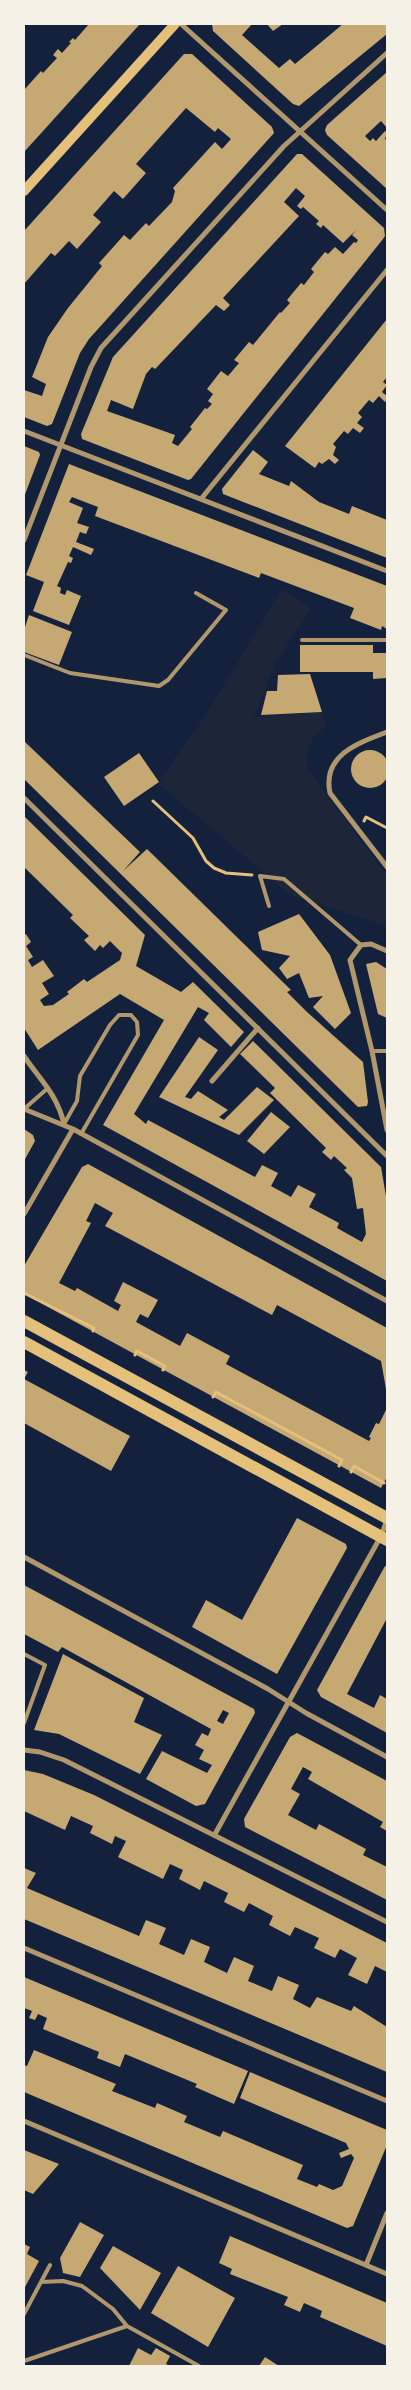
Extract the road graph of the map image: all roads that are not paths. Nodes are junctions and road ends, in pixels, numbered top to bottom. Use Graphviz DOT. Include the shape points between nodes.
graph roads {
  1 [pos="175,24"];
  2 [pos="181,24"];
  3 [pos="387,53"];
  4 [pos="299,131"];
  5 [pos="24,191"];
  6 [pos="387,210"];
  7 [pos="387,270"];
  8 [pos="24,431"];
  9 [pos="61,445"];
  10 [pos="202,500"];
  11 [pos="24,540"];
  12 [pos="387,571"];
  13 [pos="196,593"];
  14 [pos="302,640"];
  15 [pos="387,640"];
  16 [pos="24,655"];
  17 [pos="387,732"];
  18 [pos="24,798"];
  19 [pos="387,867"];
  20 [pos="269,906"];
  21 [pos="361,945"];
  22 [pos="387,950"];
  23 [pos="258,1028"];
  24 [pos="372,1051"];
  25 [pos="387,1051"];
  26 [pos="24,1056"];
  27 [pos="212,1081"];
  28 [pos="48,1088"];
  29 [pos="381,1091"];
  30 [pos="387,1095"];
  31 [pos="24,1109"];
  32 [pos="64,1124"];
  33 [pos="73,1129"];
  34 [pos="387,1130"];
  35 [pos="81,1134"];
  36 [pos="387,1156"];
  37 [pos="24,1214"];
  38 [pos="387,1301"];
  39 [pos="24,1321"];
  40 [pos="24,1342"];
  41 [pos="387,1519"];
  42 [pos="384,1538"];
  43 [pos="24,1557"];
  44 [pos="24,1654"];
  45 [pos="288,1702"];
  46 [pos="24,1723"];
  47 [pos="24,1750"];
  48 [pos="387,1757"];
  49 [pos="215,1834"];
  50 [pos="387,1922"];
  51 [pos="24,1948"];
  52 [pos="387,2101"];
  53 [pos="24,2121"];
  54 [pos="387,2213"];
  55 [pos="50,2265"];
  56 [pos="366,2265"];
  57 [pos="387,2274"];
  58 [pos="40,2282"];
  59 [pos="24,2314"];
  60 [pos="127,2326"];
  61 [pos="24,2360"];
  62 [pos="199,2366"];
  1 -- 5 [label="main road"];
  2 -- 4 [label="street"];
  3 -- 4 [label="street"];
  4 -- 6 [label="street"];
  4 -- 9 [label="street" via="101,348"];
  7 -- 10 [label="street"];
  8 -- 9 [label="street"];
  9 -- 10 [label="street"];
  9 -- 11 [label="street"];
  10 -- 12 [label="street"];
  13 -- 16 [label="lane" via="226,610 168,680 159,686 70,673"];
  14 -- 15 [label="lane"];
  17 -- 19 [label="street" via="342,752 328,782 330,794"];
  18 -- 23 [label="street"];
  20 -- 21 [label="lane" via="260,876 284,878"];
  21 -- 22 [label="street" via="371,944"];
  21 -- 24 [label="street" via="350,960"];
  23 -- 27 [label="street"];
  23 -- 36 [label="street"];
  24 -- 25 [label="lane"];
  24 -- 29 [label="street"];
  26 -- 28 [label="street"];
  28 -- 31 [label="lane"];
  28 -- 32 [label="street" via="60,1107"];
  29 -- 30 [label="street"];
  29 -- 34 [label="street"];
  31 -- 32 [label="street"];
  32 -- 33 [label="street"];
  32 -- 35 [label="lane" via="77,1101 80,1076 110,1025 119,1015 131,1015 137,1022 138,1035"];
  33 -- 35 [label="street"];
  33 -- 37 [label="street"];
  35 -- 38 [label="street"];
  39 -- 41 [label="main road"];
  40 -- 42 [label="main road"];
  41 -- 42 [label="street"];
  42 -- 45 [label="street"];
  43 -- 45 [label="street"];
  44 -- 46 [label="lane" via="45,1665"];
  45 -- 48 [label="street"];
  45 -- 49 [label="street"];
  47 -- 49 [label="street" via="64,1760"];
  49 -- 50 [label="street"];
  51 -- 52 [label="street"];
  53 -- 56 [label="street"];
  54 -- 56 [label="street"];
  55 -- 58 [label="lane"];
  56 -- 57 [label="street"];
  58 -- 59 [label="lane"];
  58 -- 60 [label="lane" via="63,2281 82,2286 113,2309"];
  60 -- 61 [label="lane"];
  60 -- 62 [label="lane"];
}
